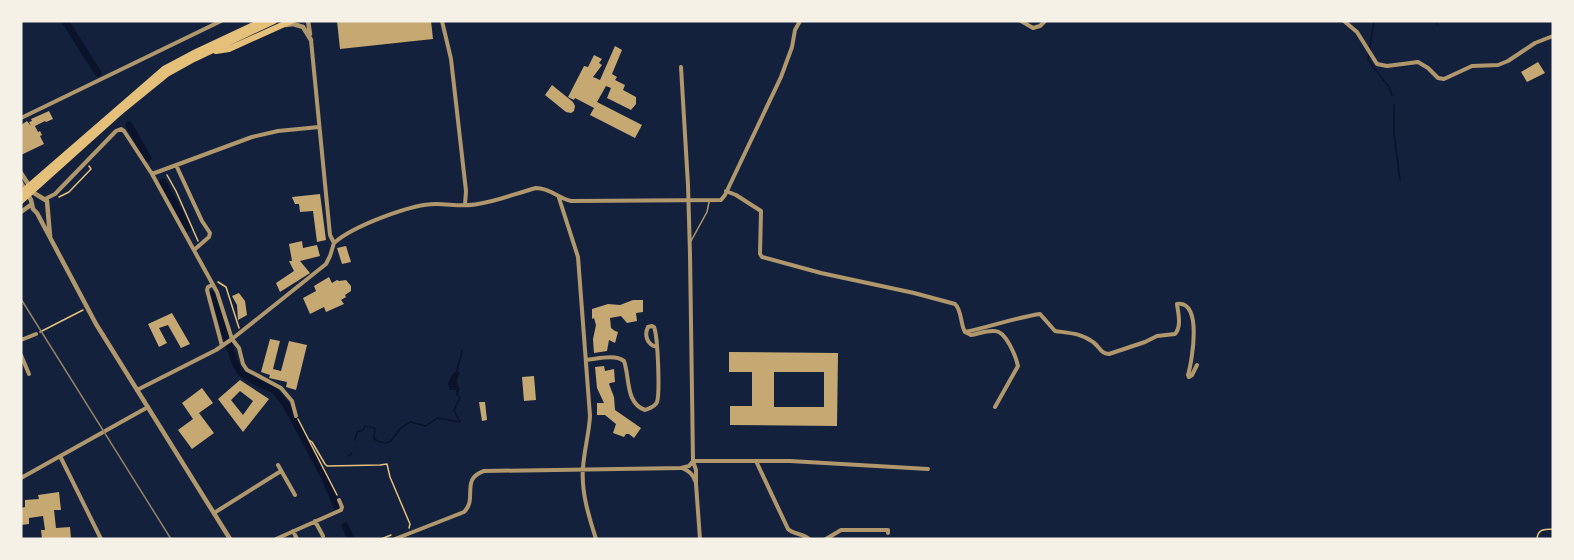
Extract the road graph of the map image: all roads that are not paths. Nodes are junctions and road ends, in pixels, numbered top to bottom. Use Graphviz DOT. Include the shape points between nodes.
graph roads {
  1 [pos="221,21"];
  2 [pos="262,21"];
  3 [pos="291,21"];
  4 [pos="309,21"];
  5 [pos="442,21"];
  6 [pos="800,21"];
  7 [pos="1022,21"];
  8 [pos="1045,21"];
  9 [pos="1344,21"];
  10 [pos="275,25"];
  11 [pos="1553,36"];
  12 [pos="311,40"];
  13 [pos="681,68"];
  14 [pos="21,118"];
  15 [pos="319,128"];
  16 [pos="176,165"];
  17 [pos="21,173"];
  18 [pos="152,174"];
  19 [pos="40,180"];
  20 [pos="21,183"];
  21 [pos="726,191"];
  22 [pos="21,194"];
  23 [pos="43,198"];
  24 [pos="559,198"];
  25 [pos="21,201"];
  26 [pos="688,201"];
  27 [pos="709,201"];
  28 [pos="32,203"];
  29 [pos="465,206"];
  30 [pos="47,210"];
  31 [pos="22,211"];
  32 [pos="35,212"];
  33 [pos="50,238"];
  34 [pos="334,243"];
  35 [pos="690,245"];
  36 [pos="194,250"];
  37 [pos="213,285"];
  38 [pos="965,332"];
  39 [pos="36,334"];
  40 [pos="232,339"];
  41 [pos="21,340"];
  42 [pos="223,345"];
  43 [pos="657,347"];
  44 [pos="21,355"];
  45 [pos="586,360"];
  46 [pos="1197,365"];
  47 [pos="29,374"];
  48 [pos="137,390"];
  49 [pos="148,407"];
  50 [pos="995,407"];
  51 [pos="296,416"];
  52 [pos="60,456"];
  53 [pos="693,461"];
  54 [pos="756,461"];
  55 [pos="278,465"];
  56 [pos="681,468"];
  57 [pos="583,469"];
  58 [pos="928,469"];
  59 [pos="281,471"];
  60 [pos="21,478"];
  61 [pos="696,484"];
  62 [pos="295,495"];
  63 [pos="339,501"];
  64 [pos="214,513"];
  65 [pos="315,521"];
  66 [pos="294,531"];
  67 [pos="888,533"];
  68 [pos="323,536"];
  69 [pos="101,539"];
  70 [pos="230,539"];
  71 [pos="276,539"];
  72 [pos="297,539"];
  73 [pos="395,539"];
  74 [pos="596,539"];
  75 [pos="700,539"];
  76 [pos="809,539"];
  77 [pos="826,539"];
  1 -- 14 [label="street"];
  2 -- 19 [label="highway" via="164,69"];
  3 -- 10 [label="highway"];
  4 -- 12 [label="street"];
  5 -- 29 [label="street" via="451,59"];
  6 -- 21 [label="street" via="781,77"];
  7 -- 8 [label="street" via="1033,28"];
  9 -- 11 [label="street" via="1357,32 1377,64 1418,62 1444,80 1472,66 1508,61"];
  10 -- 12 [label="street" via="298,24"];
  10 -- 19 [label="highway" via="229,49 208,52 167,74"];
  12 -- 15 [label="street"];
  13 -- 26 [label="street"];
  15 -- 16 [label="street" via="252,137"];
  15 -- 34 [label="street"];
  16 -- 18 [label="street"];
  16 -- 36 [label="street" via="210,233"];
  17 -- 23 [label="street" via="34,193"];
  18 -- 23 [label="street" via="121,129 55,194"];
  18 -- 36 [label="street"];
  19 -- 22 [label="highway"];
  19 -- 25 [label="highway"];
  20 -- 28 [label="street"];
  21 -- 27 [label="street" via="721,200"];
  21 -- 38 [label="street" via="761,211 760,254 767,259 955,304"];
  23 -- 28 [label="street" via="35,198"];
  23 -- 30 [label="street"];
  24 -- 26 [label="street"];
  24 -- 29 [label="street" via="551,191 536,188"];
  24 -- 45 [label="street" via="578,257"];
  26 -- 27 [label="street"];
  26 -- 35 [label="street"];
  27 -- 35 [label="lane"];
  28 -- 31 [label="street"];
  28 -- 32 [label="street"];
  29 -- 34 [label="street" via="435,204 400,211"];
  30 -- 32 [label="street"];
  30 -- 33 [label="street"];
  31 -- 32 [label="street"];
  32 -- 33 [label="street"];
  33 -- 48 [label="street"];
  34 -- 40 [label="street" via="326,264"];
  35 -- 53 [label="street"];
  36 -- 37 [label="street"];
  37 -- 40 [label="street"];
  37 -- 42 [label="street" via="207,290"];
  38 -- 46 [label="street" via="1040,314 1055,331 1080,336 1109,354 1157,336 1175,334 1179,330 1179,303 1186,306 1192,320 1194,344 1189,377"];
  38 -- 50 [label="street" via="999,332 1015,356 1018,366"];
  39 -- 41 [label="street"];
  40 -- 42 [label="street"];
  40 -- 51 [label="street" via="243,364 281,388 292,401"];
  42 -- 48 [label="street"];
  43 -- 43 [label="street" via="646,338 648,327 654,327"];
  43 -- 45 [label="street" via="657,401 645,410 634,404 624,360"];
  44 -- 47 [label="street"];
  45 -- 57 [label="street" via="590,425"];
  48 -- 49 [label="street"];
  49 -- 52 [label="street"];
  49 -- 64 [label="street"];
  52 -- 60 [label="street"];
  52 -- 69 [label="street"];
  53 -- 54 [label="street"];
  53 -- 56 [label="street"];
  53 -- 61 [label="street"];
  54 -- 58 [label="street"];
  54 -- 76 [label="street" via="788,530"];
  55 -- 59 [label="street"];
  56 -- 57 [label="street"];
  56 -- 61 [label="street" via="693,476"];
  57 -- 73 [label="street" via="477,473 464,512"];
  57 -- 74 [label="street" via="585,497"];
  59 -- 62 [label="street"];
  59 -- 64 [label="street"];
  61 -- 75 [label="street"];
  63 -- 65 [label="street" via="341,510"];
  64 -- 70 [label="street"];
  65 -- 66 [label="street"];
  65 -- 68 [label="street"];
  66 -- 71 [label="street"];
  66 -- 72 [label="street"];
  67 -- 77 [label="street" via="841,530"];
}
